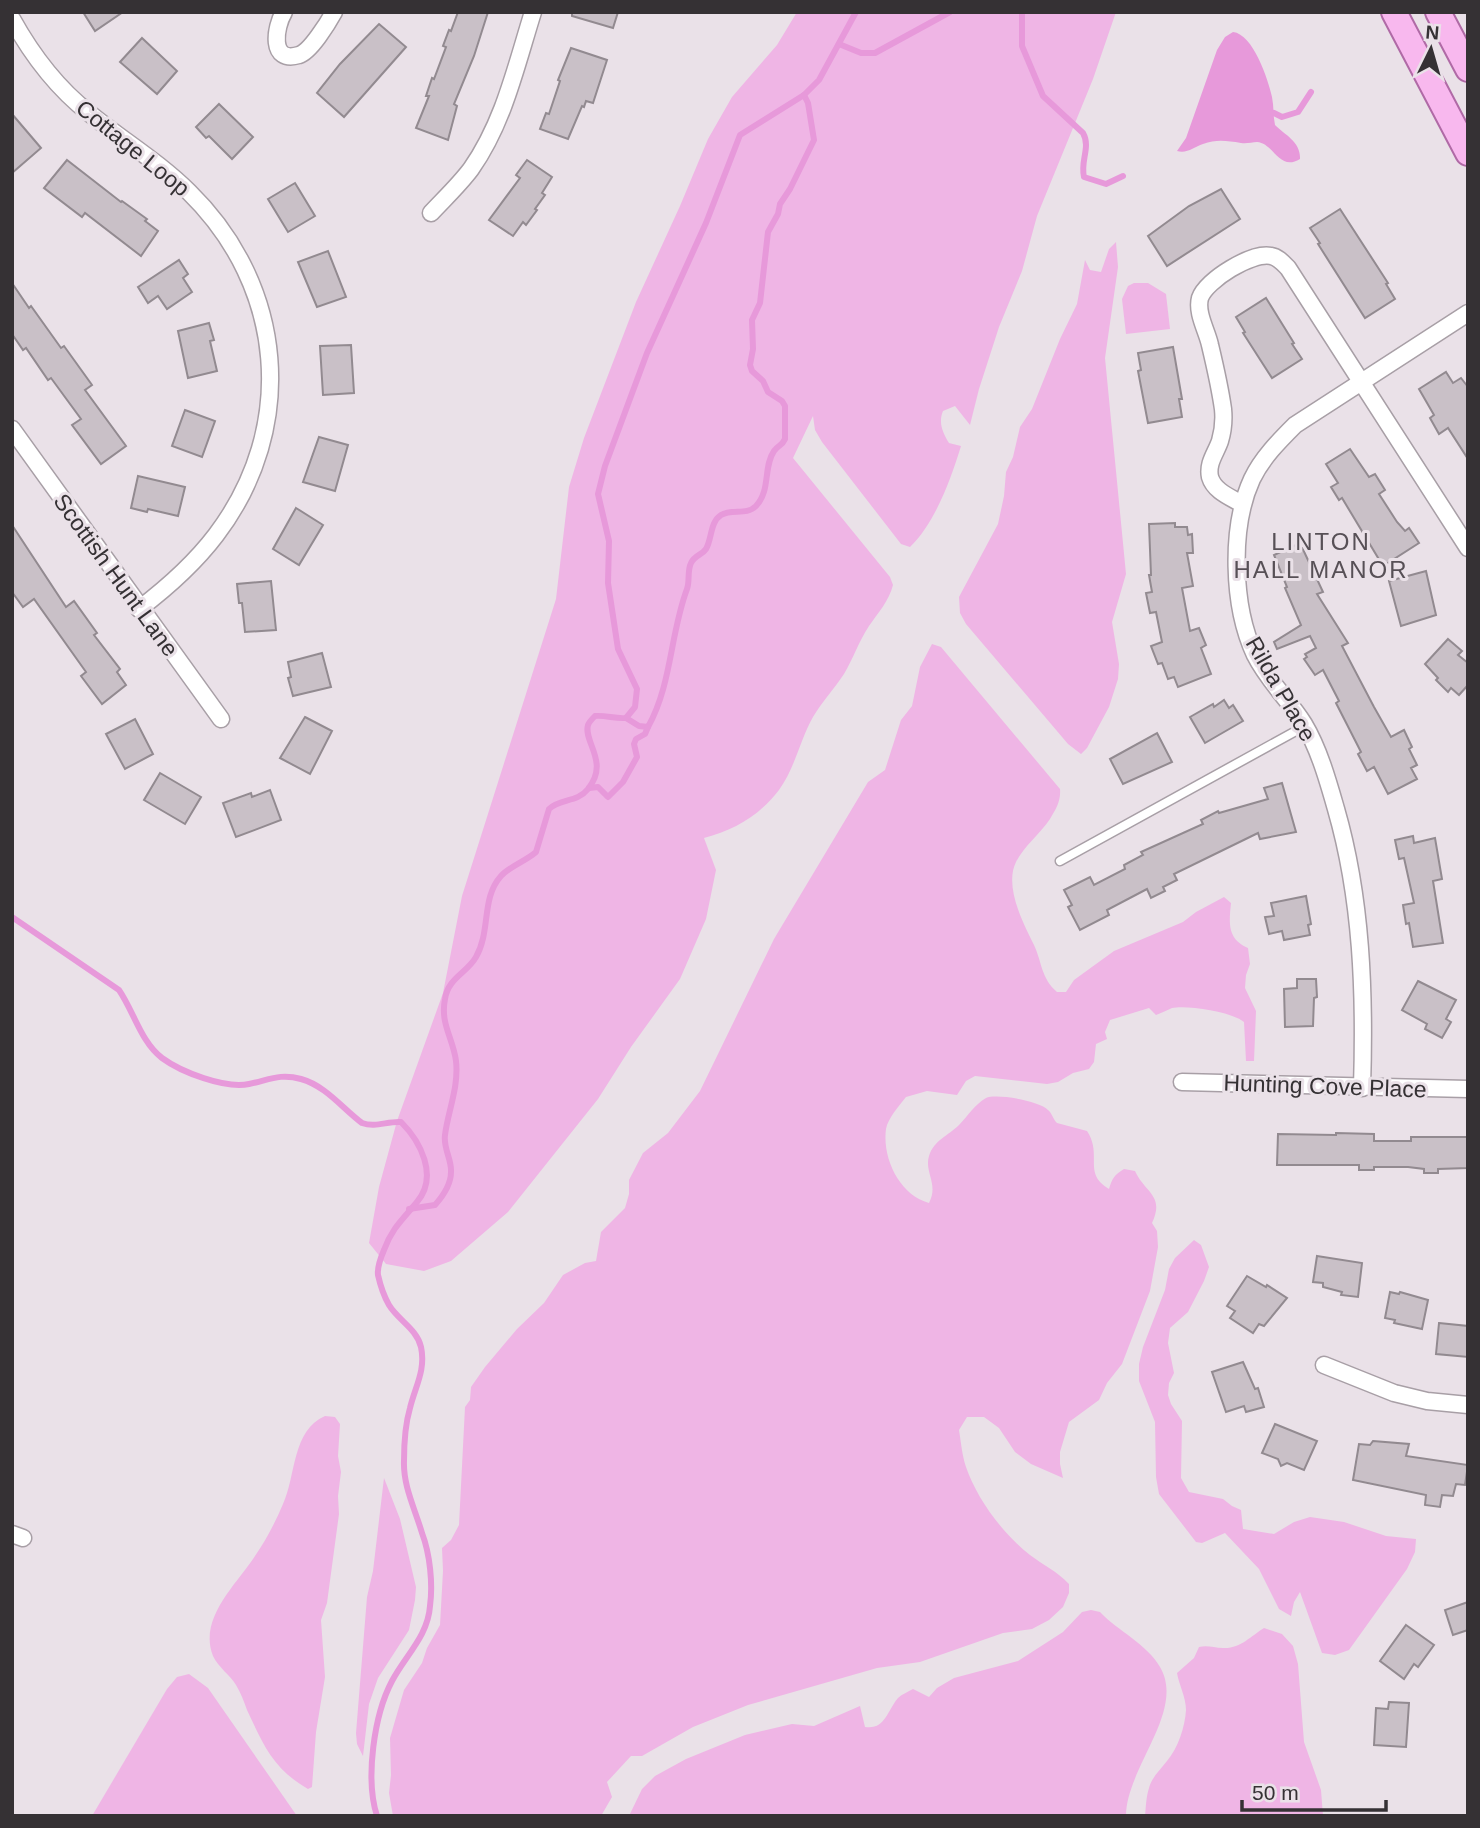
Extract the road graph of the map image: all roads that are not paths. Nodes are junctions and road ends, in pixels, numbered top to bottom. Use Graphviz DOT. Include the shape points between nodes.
graph roads {
  1 [pos="284,12"];
  2 [pos="334,12"];
  3 [pos="533,12"];
  4 [pos="1394,12"];
  5 [pos="1438,12"];
  6 [pos="12,19"];
  7 [pos="1468,69"];
  8 [pos="1468,153"];
  9 [pos="430,214"];
  10 [pos="1468,313"];
  11 [pos="1360,382"];
  12 [pos="12,429"];
  13 [pos="1242,504"];
  14 [pos="1468,548"];
  15 [pos="139,609"];
  16 [pos="221,719"];
  17 [pos="1305,726"];
  18 [pos="1060,861"];
  19 [pos="1182,1082"];
  20 [pos="1362,1088"];
  21 [pos="1468,1089"];
  22 [pos="1324,1365"];
  23 [pos="1468,1405"];
  1 -- 2 [label="street" via="275,36 276,44 289,56 307,51"];
  3 -- 9 [label="street" via="505,106 490,138 464,178"];
  4 -- 8 [label="main road"];
  5 -- 7 [label="main road"];
  6 -- 15 [label="street, Cottage Loop" via="43,67 70,97 160,166 210,214 247,270 266,330 270,392 265,426 241,492 217,534 193,563"];
  10 -- 11 [label="street, Rilda Place"];
  11 -- 13 [label="street, Rilda Place" via="1295,425 1272,448 1253,476"];
  11 -- 13 [label="street" via="1279,259 1256,256 1210,283 1199,300 1200,312 1224,419 1210,476 1214,485"];
  11 -- 14 [label="street"];
  12 -- 15 [label="street, Scottish Hunt Lane"];
  13 -- 17 [label="street, Rilda Place" via="1237,560 1246,632 1265,673"];
  15 -- 16 [label="street, Scottish Hunt Lane"];
  17 -- 18 [label="lane"];
  17 -- 20 [label="street, Rilda Place" via="1336,810 1353,886 1362,959"];
  19 -- 20 [label="street, Hunting Cove Place"];
  20 -- 21 [label="street, Hunting Cove Place"];
  22 -- 23 [label="street" via="1394,1393"];
}
